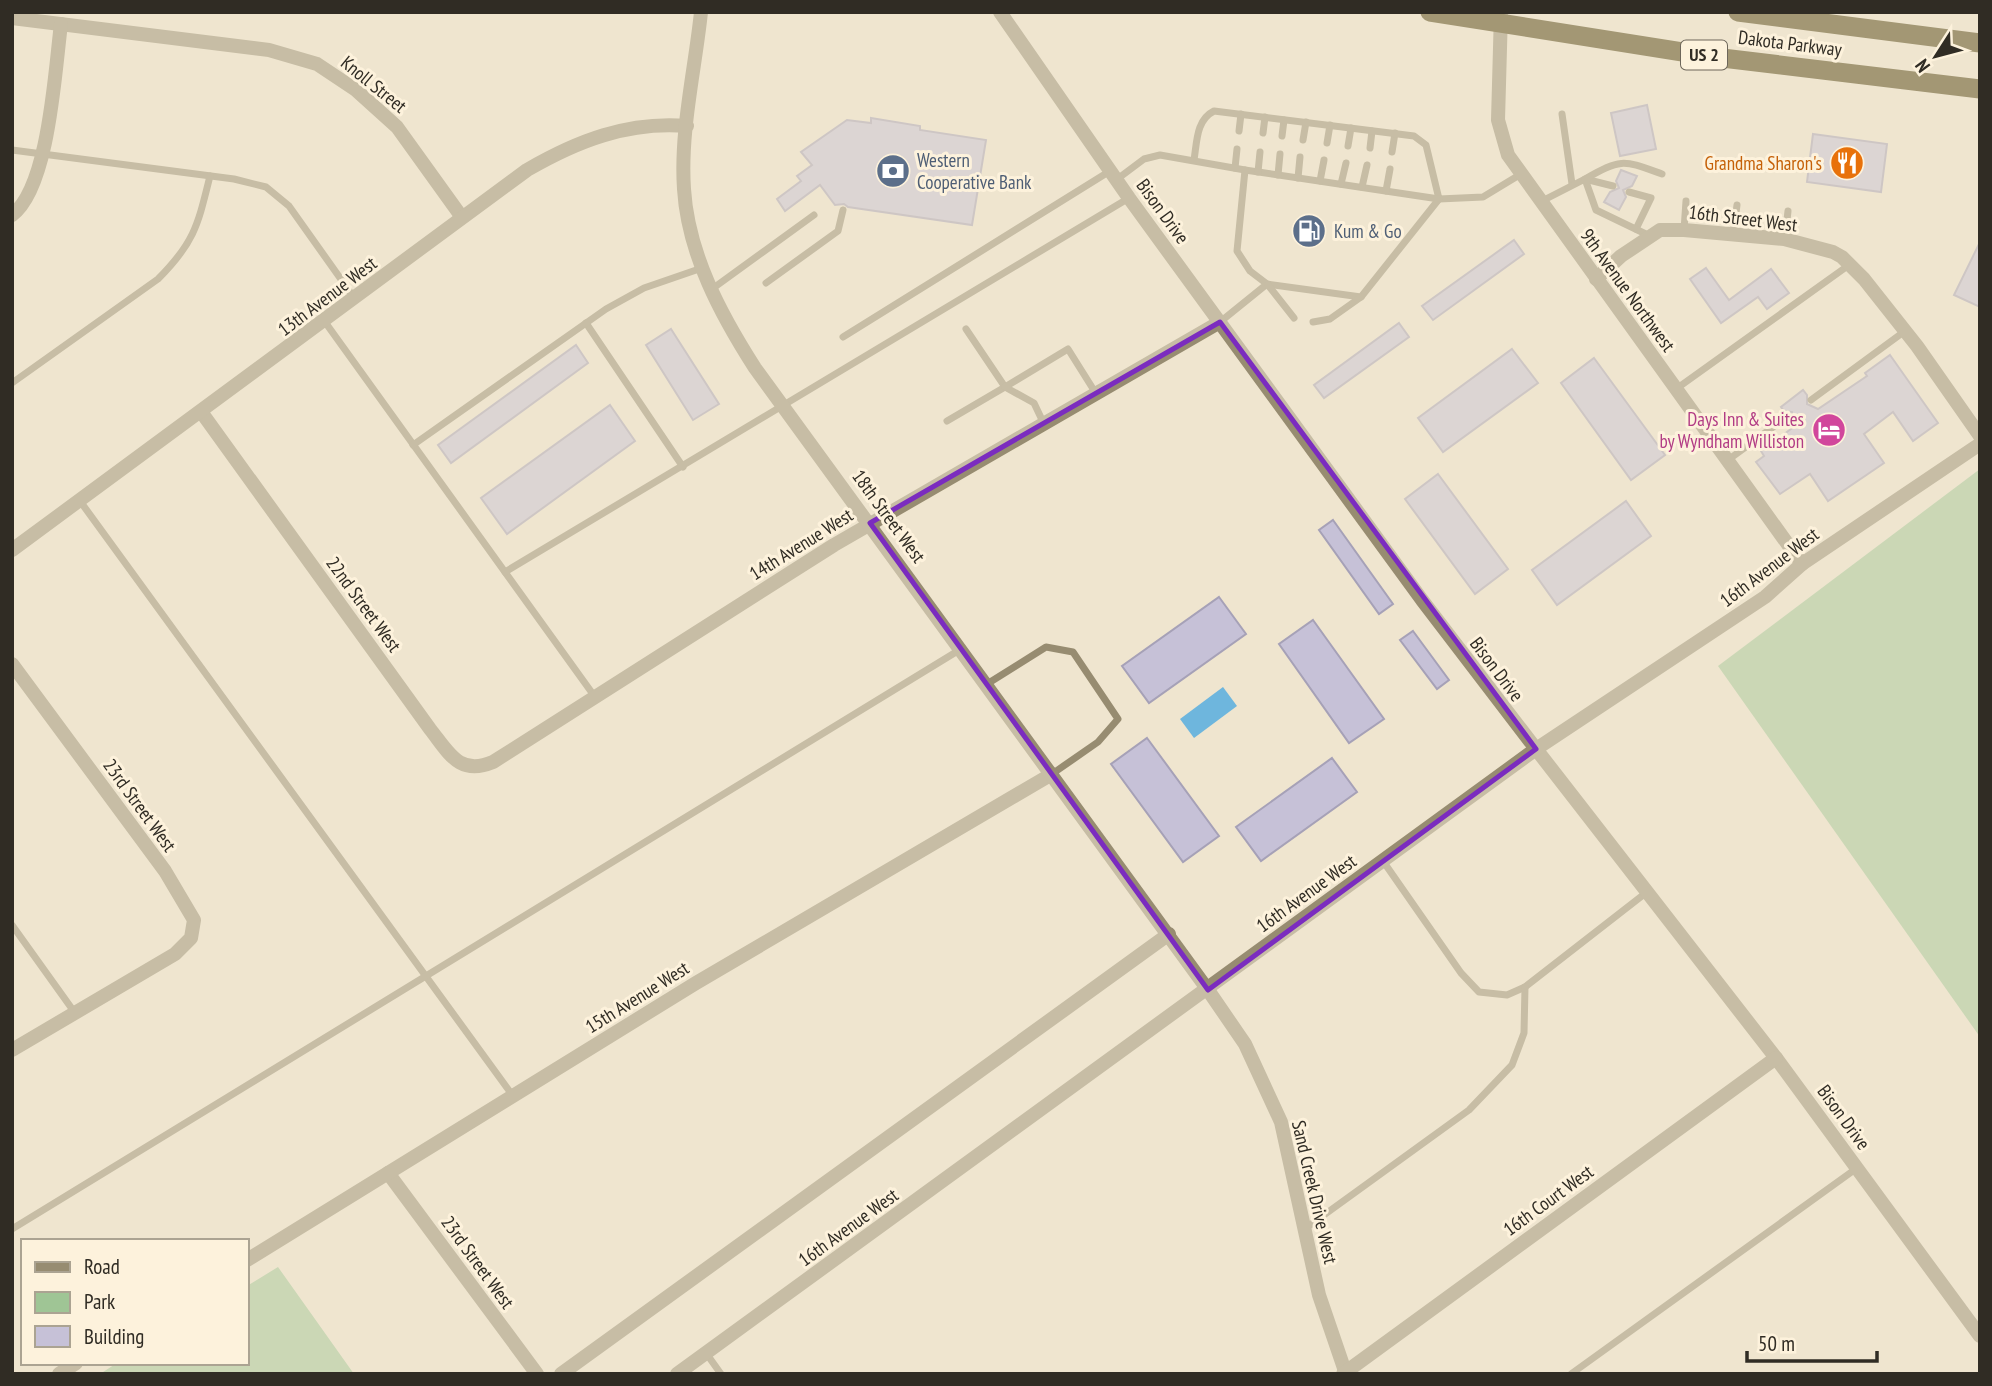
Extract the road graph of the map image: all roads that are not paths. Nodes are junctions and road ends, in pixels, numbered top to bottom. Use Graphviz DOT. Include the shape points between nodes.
graph roads {
  1 [pos="701,12"];
  2 [pos="1000,12"];
  3 [pos="1430,12"];
  4 [pos="1738,12"];
  5 [pos="1501,17"];
  6 [pos="12,18"];
  7 [pos="61,24"];
  8 [pos="1980,43"];
  9 [pos="1980,89"];
  10 [pos="1241,114"];
  11 [pos="1562,114"];
  12 [pos="1265,117"];
  13 [pos="1284,120"];
  14 [pos="1306,122"];
  15 [pos="1329,125"];
  16 [pos="687,126"];
  17 [pos="1351,128"];
  18 [pos="1239,131"];
  19 [pos="1372,131"];
  20 [pos="1263,133"];
  21 [pos="1395,133"];
  22 [pos="1282,136"];
  23 [pos="1303,139"];
  24 [pos="1327,143"];
  25 [pos="1348,146"];
  26 [pos="1370,148"];
  27 [pos="1237,149"];
  28 [pos="12,150"];
  29 [pos="1261,152"];
  30 [pos="1392,152"];
  31 [pos="42,154"];
  32 [pos="1280,154"];
  33 [pos="1300,157"];
  34 [pos="1194,160"];
  35 [pos="1324,160"];
  36 [pos="1346,163"];
  37 [pos="1367,165"];
  38 [pos="1235,168"];
  39 [pos="1390,169"];
  40 [pos="1245,170"];
  41 [pos="1258,172"];
  42 [pos="1521,174"];
  43 [pos="1662,174"];
  44 [pos="1113,175"];
  45 [pos="1278,175"];
  46 [pos="210,176"];
  47 [pos="1298,177"];
  48 [pos="1585,179"];
  49 [pos="1320,181"];
  50 [pos="1341,184"];
  51 [pos="1572,184"];
  52 [pos="1613,186"];
  53 [pos="1363,187"];
  54 [pos="1386,191"];
  55 [pos="1629,192"];
  56 [pos="1129,198"];
  57 [pos="1439,199"];
  58 [pos="1686,201"];
  59 [pos="1539,202"];
  60 [pos="1737,205"];
  61 [pos="843,210"];
  62 [pos="1788,211"];
  63 [pos="12,215"];
  64 [pos="814,215"];
  65 [pos="461,216"];
  66 [pos="1636,229"];
  67 [pos="1684,230"];
  68 [pos="1733,235"];
  69 [pos="1651,237"];
  70 [pos="1784,239"];
  71 [pos="1850,264"];
  72 [pos="702,268"];
  73 [pos="1596,279"];
  74 [pos="766,283"];
  75 [pos="1268,284"];
  76 [pos="711,289"];
  77 [pos="1361,297"];
  78 [pos="356,299"];
  79 [pos="1294,318"];
  80 [pos="1313,321"];
  81 [pos="325,322"];
  82 [pos="1220,322"];
  83 [pos="586,323"];
  84 [pos="967,329"];
  85 [pos="1905,331"];
  86 [pos="843,337"];
  87 [pos="12,383"];
  88 [pos="1005,387"];
  89 [pos="1676,389"];
  90 [pos="1095,392"];
  91 [pos="1811,400"];
  92 [pos="784,407"];
  93 [pos="202,413"];
  94 [pos="1788,416"];
  95 [pos="947,421"];
  96 [pos="1043,422"];
  97 [pos="1980,436"];
  98 [pos="1980,444"];
  99 [pos="413,445"];
  100 [pos="1728,460"];
  101 [pos="683,467"];
  102 [pos="80,501"];
  103 [pos="870,523"];
  104 [pos="12,550"];
  105 [pos="1802,564"];
  106 [pos="505,572"];
  107 [pos="961,649"];
  108 [pos="12,664"];
  109 [pos="987,684"];
  110 [pos="595,697"];
  111 [pos="518,746"];
  112 [pos="1536,749"];
  113 [pos="1052,774"];
  114 [pos="1383,861"];
  115 [pos="1648,891"];
  116 [pos="12,925"];
  117 [pos="1168,934"];
  118 [pos="426,976"];
  119 [pos="1525,987"];
  120 [pos="1208,990"];
  121 [pos="75,1013"];
  122 [pos="12,1050"];
  123 [pos="1776,1058"];
  124 [pos="513,1096"];
  125 [pos="1857,1168"];
  126 [pos="388,1173"];
  127 [pos="1306,1228"];
  128 [pos="12,1229"];
  129 [pos="248,1259"];
  130 [pos="1980,1336"];
  131 [pos="706,1353"];
  132 [pos="1344,1373"];
  133 [pos="537,1374"];
  134 [pos="561,1374"];
  135 [pos="677,1374"];
  136 [pos="721,1374"];
  137 [pos="1571,1374"];
  1 -- 16 [label="street, 18th Street West"];
  2 -- 44 [label="street, Bison Drive"];
  3 -- 5 [label="highway, Dakota Parkway / US 2"];
  4 -- 8 [label="highway, Dakota Parkway"];
  5 -- 9 [label="highway, Dakota Parkway / US 2" via="1714,57"];
  5 -- 42 [label="street, 9th Avenue Northwest" via="1498,120 1508,155"];
  6 -- 7 [label="street, Knoll Street"];
  7 -- 31 [label="street"];
  7 -- 65 [label="street, Knoll Street" via="269,50 317,64 356,90 397,127"];
  10 -- 12 [label="lane"];
  10 -- 18 [label="lane"];
  10 -- 34 [label="lane" via="1214,111 1206,116 1200,123"];
  11 -- 51 [label="lane"];
  12 -- 13 [label="lane"];
  12 -- 20 [label="lane"];
  13 -- 14 [label="lane"];
  13 -- 22 [label="lane"];
  14 -- 15 [label="lane"];
  14 -- 23 [label="lane"];
  15 -- 17 [label="lane"];
  15 -- 24 [label="lane"];
  16 -- 65 [label="street, 13th Avenue West" via="638,125 581,142 527,170"];
  16 -- 72 [label="street, 18th Street West" via="684,188"];
  17 -- 19 [label="lane"];
  17 -- 25 [label="lane"];
  19 -- 21 [label="lane"];
  19 -- 26 [label="lane"];
  21 -- 30 [label="lane"];
  21 -- 57 [label="lane" via="1415,136 1426,145"];
  27 -- 38 [label="lane"];
  28 -- 31 [label="lane"];
  29 -- 41 [label="lane"];
  31 -- 46 [label="lane"];
  31 -- 63 [label="street" via="33,189 24,207"];
  32 -- 45 [label="lane"];
  33 -- 47 [label="lane"];
  34 -- 38 [label="lane"];
  34 -- 44 [label="lane" via="1160,155"];
  35 -- 49 [label="lane"];
  36 -- 50 [label="lane"];
  37 -- 53 [label="lane"];
  38 -- 40 [label="lane"];
  39 -- 54 [label="lane"];
  40 -- 41 [label="lane"];
  40 -- 75 [label="lane" via="1237,251 1250,271"];
  41 -- 45 [label="lane"];
  42 -- 57 [label="lane" via="1482,197"];
  42 -- 59 [label="street, 9th Avenue Northwest"];
  43 -- 48 [label="lane" via="1626,161"];
  44 -- 56 [label="street, Bison Drive"];
  44 -- 86 [label="lane"];
  45 -- 47 [label="lane"];
  46 -- 78 [label="lane" via="265,187 289,206"];
  46 -- 87 [label="lane" via="196,233 158,279"];
  47 -- 49 [label="lane"];
  48 -- 51 [label="lane"];
  48 -- 52 [label="lane"];
  48 -- 66 [label="lane" via="1595,210"];
  49 -- 50 [label="lane"];
  50 -- 53 [label="lane"];
  51 -- 59 [label="lane"];
  53 -- 54 [label="lane"];
  54 -- 57 [label="lane"];
  55 -- 66 [label="lane" via="1651,198"];
  56 -- 82 [label="street, Bison Drive"];
  56 -- 92 [label="lane"];
  57 -- 77 [label="lane"];
  58 -- 67 [label="lane"];
  59 -- 73 [label="street, 9th Avenue Northwest"];
  60 -- 68 [label="lane"];
  61 -- 74 [label="lane" via="838,231"];
  62 -- 70 [label="lane"];
  64 -- 76 [label="lane"];
  65 -- 78 [label="street, 13th Avenue West"];
  66 -- 69 [label="lane"];
  67 -- 68 [label="street, 16th Street West"];
  67 -- 69 [label="street, 16th Street West" via="1660,230"];
  68 -- 70 [label="street, 16th Street West"];
  69 -- 73 [label="street, 16th Street West"];
  70 -- 71 [label="street, 16th Street West" via="1833,252"];
  71 -- 85 [label="street, 16th Street West"];
  71 -- 89 [label="lane"];
  72 -- 76 [label="street, 18th Street West"];
  72 -- 83 [label="lane" via="644,288"];
  73 -- 89 [label="street, 9th Avenue Northwest"];
  75 -- 77 [label="lane"];
  75 -- 79 [label="lane"];
  75 -- 82 [label="lane"];
  76 -- 92 [label="street, 18th Street West" via="737,340"];
  77 -- 80 [label="lane" via="1330,319"];
  78 -- 81 [label="street, 13th Avenue West"];
  81 -- 93 [label="street, 13th Avenue West"];
  81 -- 99 [label="lane"];
  82 -- 90 [label="street, 14th Avenue West"];
  82 -- 112 [label="street, Bison Drive"];
  83 -- 99 [label="lane"];
  83 -- 101 [label="lane"];
  84 -- 88 [label="lane"];
  85 -- 91 [label="lane"];
  85 -- 97 [label="street, 16th Street West"];
  88 -- 90 [label="lane" via="1068,349"];
  88 -- 95 [label="lane"];
  88 -- 96 [label="lane" via="1034,403"];
  89 -- 100 [label="street, 9th Avenue Northwest"];
  90 -- 96 [label="street, 14th Avenue West"];
  92 -- 101 [label="lane"];
  92 -- 103 [label="street, 18th Street West"];
  93 -- 102 [label="street, 13th Avenue West"];
  93 -- 111 [label="street, 22nd Street West" via="452,757 478,768"];
  94 -- 100 [label="lane"];
  96 -- 103 [label="street, 14th Avenue West"];
  98 -- 105 [label="street, 16th Avenue West"];
  99 -- 106 [label="lane"];
  100 -- 105 [label="street, 9th Avenue Northwest"];
  101 -- 106 [label="lane"];
  102 -- 104 [label="street, 13th Avenue West"];
  102 -- 118 [label="lane"];
  103 -- 107 [label="street, 18th Street West"];
  103 -- 110 [label="street, 14th Avenue West"];
  105 -- 112 [label="street, 16th Avenue West" via="1765,597"];
  106 -- 110 [label="lane"];
  107 -- 109 [label="street, 18th Street West"];
  107 -- 118 [label="lane"];
  108 -- 121 [label="street, 23rd Street West" via="165,872 194,920 191,938 174,954"];
  109 -- 113 [label="street, 18th Street West"];
  109 -- 113 [label="lane" via="1046,647 1073,652 1118,719 1098,742"];
  110 -- 111 [label="street, 14th Avenue West"];
  112 -- 114 [label="street, 16th Avenue West"];
  112 -- 115 [label="street, Bison Drive"];
  113 -- 117 [label="street, 18th Street West"];
  113 -- 124 [label="street, 15th Avenue West"];
  114 -- 119 [label="lane" via="1479,992 1507,995"];
  114 -- 120 [label="street, 16th Avenue West"];
  115 -- 119 [label="lane"];
  115 -- 123 [label="street, Bison Drive"];
  116 -- 121 [label="lane"];
  117 -- 120 [label="street, 18th Street West"];
  117 -- 134 [label="street"];
  118 -- 124 [label="lane"];
  118 -- 128 [label="lane"];
  119 -- 127 [label="lane" via="1524,1033 1512,1065 1469,1110"];
  120 -- 127 [label="street, Sand Creek Drive West" via="1245,1045 1281,1122"];
  120 -- 131 [label="street, 16th Avenue West"];
  121 -- 122 [label="street"];
  123 -- 125 [label="street, Bison Drive"];
  123 -- 132 [label="street, 16th Court West"];
  124 -- 126 [label="street, 15th Avenue West"];
  125 -- 130 [label="street, Bison Drive"];
  125 -- 137 [label="lane"];
  126 -- 129 [label="street, 15th Avenue West"];
  126 -- 133 [label="street, 23rd Street West"];
  127 -- 132 [label="street, Sand Creek Drive West" via="1319,1295"];
  131 -- 135 [label="street, 16th Avenue West"];
  131 -- 136 [label="lane"];
}
